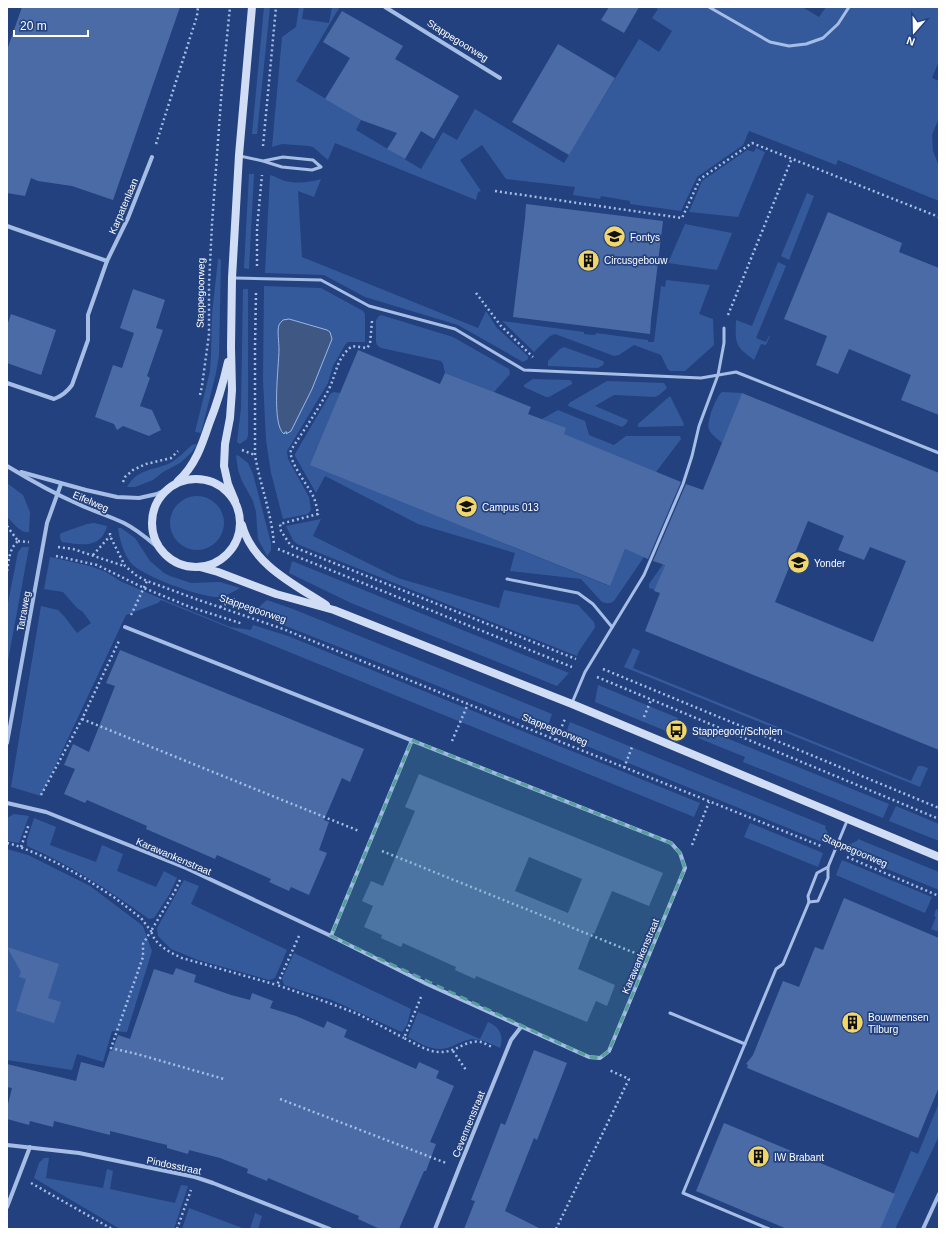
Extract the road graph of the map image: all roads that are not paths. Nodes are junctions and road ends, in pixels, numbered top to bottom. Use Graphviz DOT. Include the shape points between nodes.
graph roads {
  1 [pos="252,7"];
  2 [pos="386,7"];
  3 [pos="709,7"];
  4 [pos="849,7"];
  5 [pos="500,78"];
  6 [pos="238,156"];
  7 [pos="152,157"];
  8 [pos="263,161"];
  9 [pos="7,226"];
  10 [pos="107,261"];
  11 [pos="232,278"];
  12 [pos="724,328"];
  13 [pos="231,348"];
  14 [pos="718,375"];
  15 [pos="7,383"];
  16 [pos="939,453"];
  17 [pos="7,466"];
  18 [pos="13,470"];
  19 [pos="61,484"];
  20 [pos="174,484"];
  21 [pos="165,490"];
  22 [pos="58,495"];
  23 [pos="235,501"];
  24 [pos="240,519"];
  25 [pos="161,550"];
  26 [pos="200,567"];
  27 [pos="507,580"];
  28 [pos="334,610"];
  29 [pos="125,627"];
  30 [pos="612,627"];
  31 [pos="572,704"];
  32 [pos="412,740"];
  33 [pos="7,743"];
  34 [pos="7,803"];
  35 [pos="848,819"];
  36 [pos="939,857"];
  37 [pos="828,867"];
  38 [pos="809,902"];
  39 [pos="331,936"];
  40 [pos="670,1013"];
  41 [pos="521,1027"];
  42 [pos="745,1044"];
  43 [pos="7,1144"];
  44 [pos="30,1147"];
  45 [pos="939,1194"];
  46 [pos="7,1207"];
  47 [pos="330,1229"];
  48 [pos="435,1229"];
  49 [pos="769,1229"];
  50 [pos="923,1229"];
  1 -- 6 [label="street"];
  2 -- 5 [label="street, Stappegoorweg"];
  3 -- 4 [label="lane" via="770,42 789,46 823,38 838,24"];
  6 -- 8 [label="lane"];
  6 -- 11 [label="street"];
  7 -- 10 [label="street, Karpatenlaan" via="128,218"];
  8 -- 8 [label="lane" via="282,168 312,170 321,167 313,160 282,157"];
  9 -- 10 [label="street"];
  10 -- 15 [label="street, Karpatenlaan" via="88,315 88,340 68,391 54,399"];
  11 -- 13 [label="street"];
  11 -- 14 [label="lane" via="321,280 369,306 455,329 524,370 701,378"];
  12 -- 14 [label="lane"];
  13 -- 20 [label="street" via="223,386 199,452 188,470"];
  13 -- 23 [label="street" via="231,404 224,466"];
  14 -- 16 [label="lane" via="736,372"];
  14 -- 30 [label="lane" via="699,426 683,484 644,575"];
  17 -- 18 [label="street, Eifelweg"];
  18 -- 19 [label="street, Eifelweg"];
  18 -- 22 [label="street, Eifelweg"];
  19 -- 21 [label="street, Eifelweg" via="139,498"];
  19 -- 22 [label="street, Tatraweg"];
  20 -- 21 [label="street"];
  20 -- 23 [label="street" via="194,478 204,479 222,486"];
  21 -- 25 [label="street" via="158,499 151,520 155,541"];
  22 -- 25 [label="street, Eifelweg" via="122,522"];
  22 -- 33 [label="street, Tatraweg" via="47,523"];
  23 -- 24 [label="street"];
  24 -- 26 [label="street" via="238,538 227,555 211,565"];
  24 -- 28 [label="street, Stappegoorweg" via="246,539 260,559"];
  25 -- 26 [label="street" via="178,564"];
  26 -- 28 [label="street, Stappegoorweg" via="276,594"];
  27 -- 30 [label="lane" via="578,593 593,604"];
  28 -- 31 [label="street, Stappegoorweg"];
  29 -- 32 [label="street"];
  30 -- 31 [label="lane" via="585,672"];
  31 -- 35 [label="street, Stappegoorweg"];
  32 -- 39 [label="street"];
  32 -- 41 [label="street, Karawankenstraat" via="671,843 680,853 685,868 609,1051 600,1058 588,1057"];
  34 -- 39 [label="street, Karawankenstraat" via="46,812 186,868"];
  35 -- 36 [label="street, Stappegoorweg"];
  35 -- 37 [label="lane"];
  37 -- 38 [label="lane" via="818,873 808,896"];
  37 -- 38 [label="lane" via="828,878 818,900"];
  38 -- 42 [label="lane" via="783,964 776,968"];
  39 -- 41 [label="street, Karawankenstraat"];
  40 -- 42 [label="lane"];
  41 -- 48 [label="street, Cevennenstraat" via="511,1040"];
  42 -- 49 [label="lane" via="683,1193"];
  43 -- 44 [label="street, Pindosstraat"];
  44 -- 46 [label="street"];
  44 -- 47 [label="street, Pindosstraat" via="195,1177"];
  45 -- 50 [label="street"];
}
